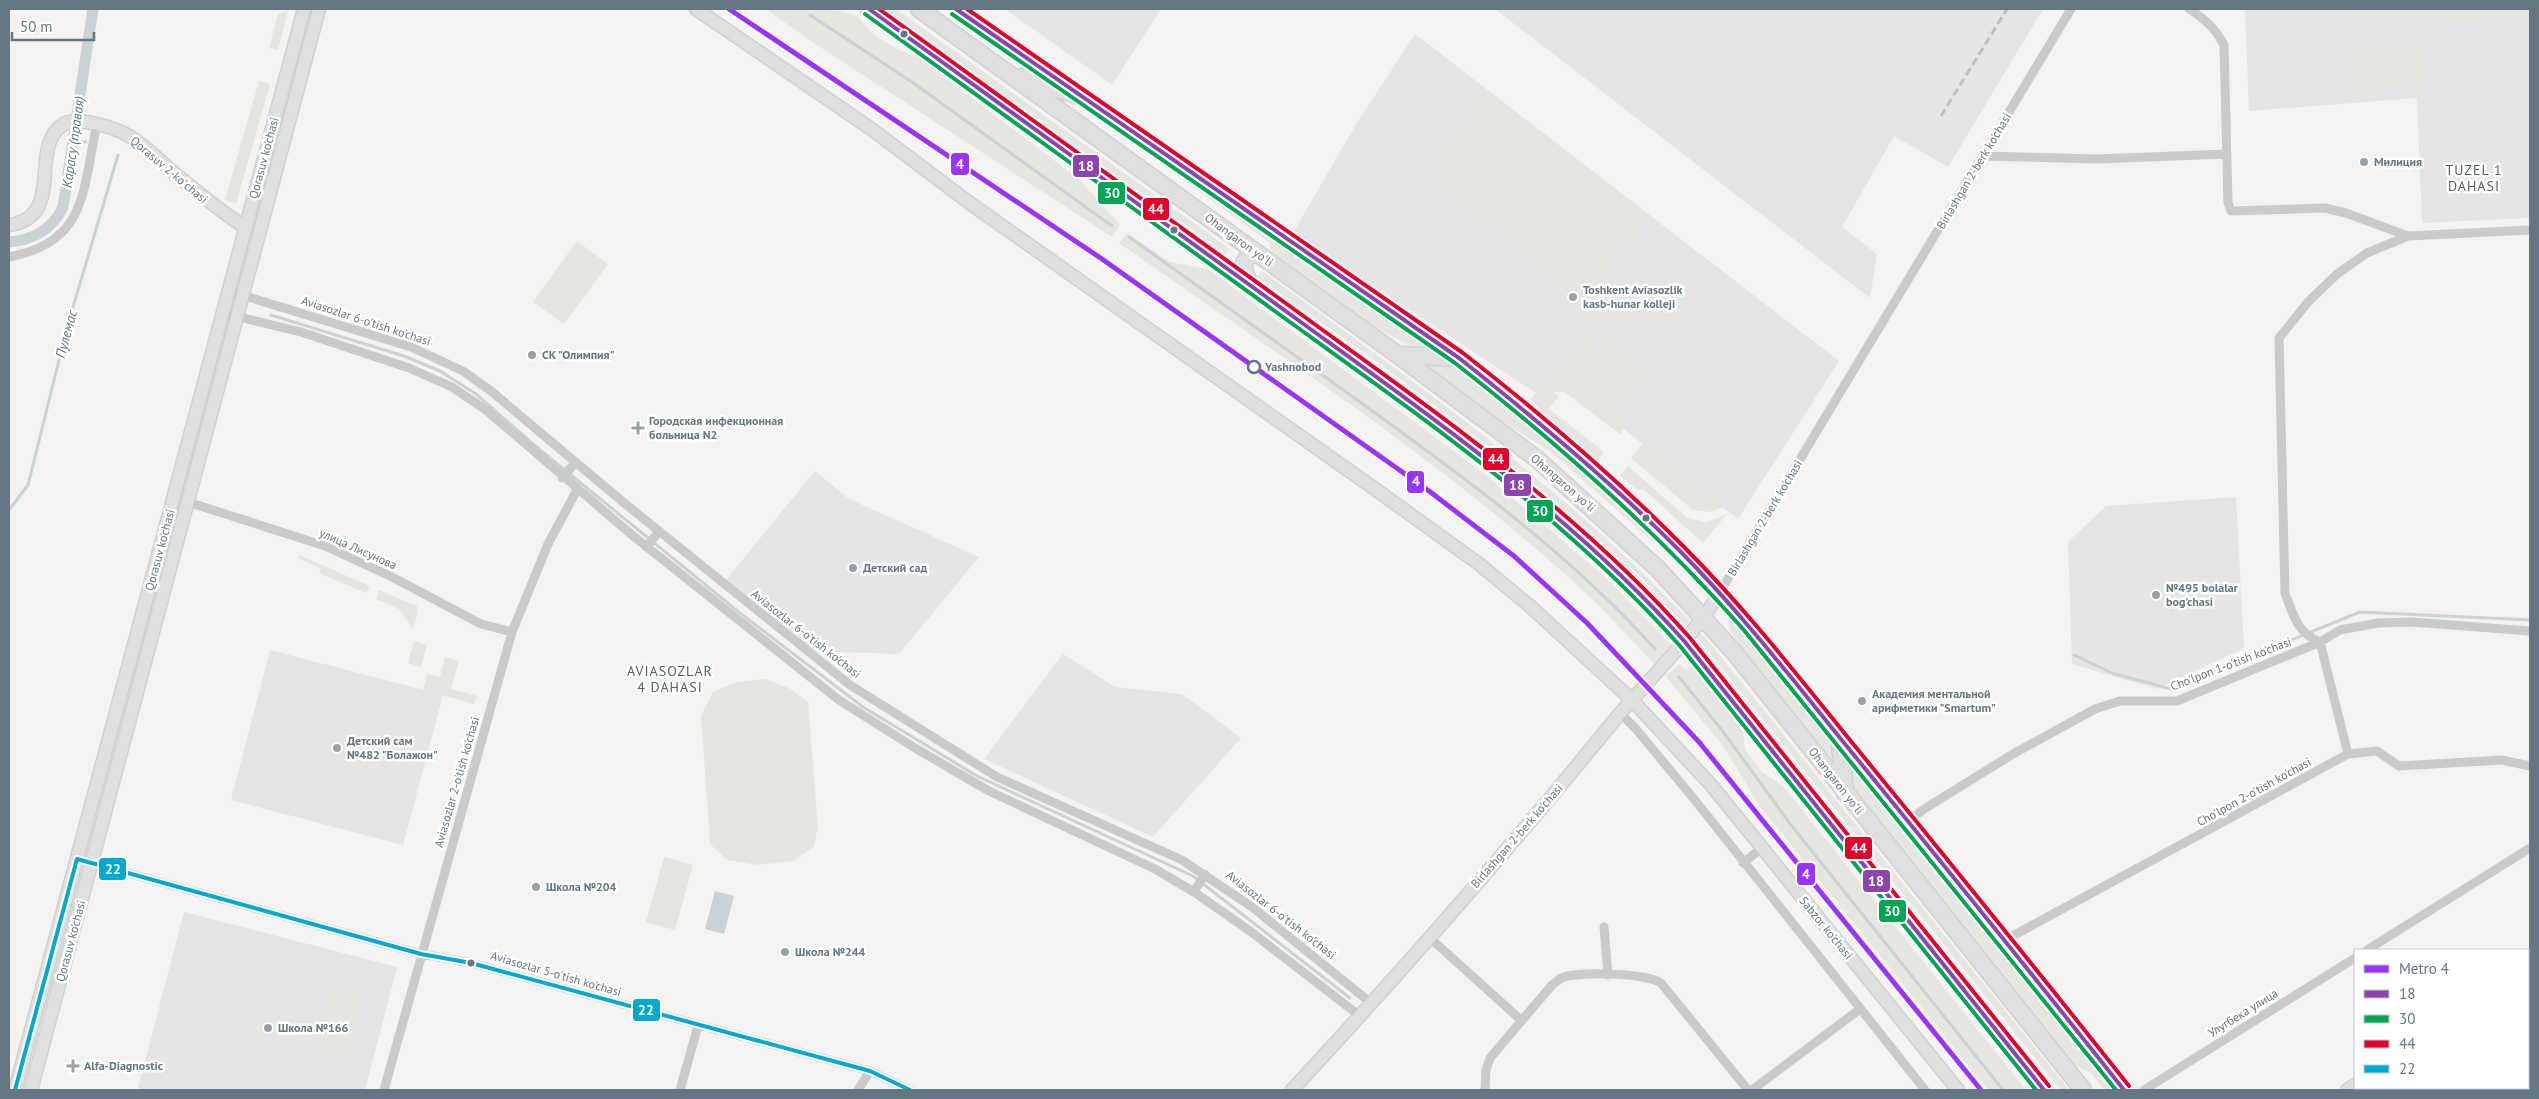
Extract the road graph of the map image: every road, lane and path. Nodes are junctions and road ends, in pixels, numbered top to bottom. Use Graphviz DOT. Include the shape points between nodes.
graph roads {
  1 [pos="304,9"];
  2 [pos="319,9"];
  3 [pos="696,9"];
  4 [pos="869,9"];
  5 [pos="919,9"];
  6 [pos="956,9"];
  7 [pos="2071,9"];
  8 [pos="2189,9"];
  9 [pos="1005,71"];
  10 [pos="1081,97"];
  11 [pos="92,123"];
  12 [pos="2227,154"];
  13 [pos="1983,156"];
  14 [pos="9,225"];
  15 [pos="246,228"];
  16 [pos="2530,230"];
  17 [pos="2408,236"];
  18 [pos="1257,253"];
  19 [pos="9,257"];
  20 [pos="1252,287"];
  21 [pos="229,291"];
  22 [pos="243,295"];
  23 [pos="223,313"];
  24 [pos="237,317"];
  25 [pos="1398,355"];
  26 [pos="1459,358"];
  27 [pos="574,464"];
  28 [pos="563,476"];
  29 [pos="576,490"];
  30 [pos="188,502"];
  31 [pos="652,540"];
  32 [pos="1720,592"];
  33 [pos="1704,619"];
  34 [pos="2530,631"];
  35 [pos="512,632"];
  36 [pos="1685,642"];
  37 [pos="2320,642"];
  38 [pos="1632,700"];
  39 [pos="871,711"];
  40 [pos="1620,713"];
  41 [pos="1839,735"];
  42 [pos="2348,754"];
  43 [pos="2530,766"];
  44 [pos="1845,793"];
  45 [pos="1908,822"];
  46 [pos="1762,848"];
  47 [pos="2530,848"];
  48 [pos="77,859"];
  49 [pos="92,863"];
  50 [pos="1743,863"];
  51 [pos="1200,882"];
  52 [pos="1604,927"];
  53 [pos="1430,938"];
  54 [pos="2005,940"];
  55 [pos="2369,949"];
  56 [pos="421,954"];
  57 [pos="2354,959"];
  58 [pos="1608,975"];
  59 [pos="1371,1003"];
  60 [pos="1860,1009"];
  61 [pos="1360,1016"];
  62 [pos="1522,1020"];
  63 [pos="698,1026"];
  64 [pos="870,1071"];
  65 [pos="15,1090"];
  66 [pos="31,1090"];
  67 [pos="384,1090"];
  68 [pos="680,1090"];
  69 [pos="858,1090"];
  70 [pos="910,1090"];
  71 [pos="1292,1090"];
  72 [pos="1484,1090"];
  73 [pos="1750,1090"];
  74 [pos="1925,1090"];
  75 [pos="1958,1090"];
  76 [pos="2044,1090"];
  77 [pos="2083,1090"];
  78 [pos="2124,1090"];
  79 [pos="2144,1090"];
  1 -- 15 [label="main road, Qorasuv ko'chasi"];
  2 -- 22 [label="main road, Qorasuv ko'chasi"];
  3 -- 38 [label="main road, Sabzor ko'chasi" via="870,128 971,204 1479,564 1531,606"];
  4 -- 20 [label="highway"];
  5 -- 9 [label="highway, Ohangaron yoʻli"];
  6 -- 10 [label="main road"];
  7 -- 13 [label="street, Birlashgan 2-berk ko'chasi"];
  8 -- 12 [label="street" via="2217,31 2224,45"];
  9 -- 10 [label="highway"];
  9 -- 18 [label="highway, Ohangaron yoʻli"];
  10 -- 26 [label="main road"];
  11 -- 14 [label="main road, Qorasuv 2-koʻchasi" via="71,121 58,128 50,141 43,191 35,212 26,220"];
  11 -- 15 [label="main road, Qorasuv 2-koʻchasi" via="130,136 206,201"];
  11 -- 19 [label="street" via="79,207 72,222 47,246"];
  12 -- 13 [label="street" via="2096,159"];
  12 -- 17 [label="street" via="2231,211 2325,208"];
  13 -- 32 [label="street, Birlashgan 2-berk ko'chasi"];
  15 -- 21 [label="main road, Qorasuv ko'chasi"];
  16 -- 17 [label="street"];
  17 -- 37 [label="street" via="2367,253 2337,274 2308,302 2279,338 2285,593 2299,628 2309,638"];
  18 -- 20 [label="highway" via="1247,258 1244,266"];
  18 -- 25 [label="highway, Ohangaron yoʻli"];
  20 -- 36 [label="highway" via="1403,396 1543,505 1626,579"];
  21 -- 22 [label="street, Aviasozlar 6-o'tish ko'chasi"];
  21 -- 23 [label="main road, Qorasuv ko'chasi"];
  22 -- 24 [label="main road, Qorasuv ko'chasi"];
  22 -- 27 [label="street, Aviasozlar 6-o'tish ko'chasi" via="411,346 463,370 491,390"];
  23 -- 24 [label="street, Aviasozlar 6-o'tish ko'chasi"];
  23 -- 48 [label="main road, Qorasuv ko'chasi"];
  24 -- 28 [label="street, Aviasozlar 6-o'tish ko'chasi" via="301,332 440,380 486,410"];
  24 -- 30 [label="main road, Qorasuv ko'chasi"];
  25 -- 26 [label="highway"];
  25 -- 33 [label="highway, Ohangaron yoʻli" via="1537,459 1658,569"];
  26 -- 32 [label="main road" via="1569,446 1647,517"];
  27 -- 28 [label="street"];
  27 -- 31 [label="street, Aviasozlar 6-o'tish ko'chasi"];
  28 -- 29 [label="street, Aviasozlar 6-o'tish ko'chasi"];
  29 -- 31 [label="street, Aviasozlar 6-o'tish ko'chasi"];
  29 -- 35 [label="street, Aviasozlar 2-o'tish ko'chasi" via="548,544"];
  30 -- 35 [label="street, улица Лисунова" via="326,546 481,624"];
  30 -- 49 [label="main road, Qorasuv ko'chasi"];
  31 -- 39 [label="street, Aviasozlar 6-o'tish ko'chasi" via="827,668"];
  31 -- 39 [label="street, Aviasozlar 6-o'tish ko'chasi" via="812,681"];
  32 -- 33 [label="main road, Birlashgan 2-berk ko'chasi"];
  32 -- 41 [label="main road"];
  33 -- 36 [label="main road, Birlashgan 2-berk ko'chasi"];
  33 -- 44 [label="highway, Ohangaron yoʻli" via="1734,652"];
  34 -- 37 [label="street, Cho'lpon 1-o'tish ko'chasi" via="2412,622 2378,623 2340,630"];
  35 -- 56 [label="street, Aviasozlar 2-o'tish ko'chasi"];
  36 -- 38 [label="main road, Birlashgan 2-berk ko'chasi"];
  36 -- 76 [label="highway"];
  37 -- 42 [label="street"];
  37 -- 45 [label="street, Cho'lpon 1-o'tish ko'chasi" via="2177,701 2120,701 2095,709 2013,754"];
  38 -- 40 [label="main road, Birlashgan 2-berk ko'chasi"];
  38 -- 46 [label="main road, Sabzor ko'chasi" via="1712,786"];
  39 -- 51 [label="street, Aviasozlar 6-o'tish ko'chasi" via="997,776 1174,856"];
  39 -- 51 [label="street, Aviasozlar 6-o'tish ko'chasi" via="989,791 1155,869"];
  40 -- 50 [label="street"];
  40 -- 53 [label="main road, Birlashgan 2-berk ko'chasi"];
  41 -- 44 [label="highway"];
  41 -- 45 [label="main road"];
  42 -- 43 [label="street, Cho'lpon 2-o'tish ko'chasi" via="2377,751 2398,766 2502,760"];
  42 -- 54 [label="street, Cho'lpon 2-o'tish ko'chasi"];
  44 -- 77 [label="highway, Ohangaron yoʻli"];
  45 -- 54 [label="main road"];
  46 -- 50 [label="street"];
  46 -- 75 [label="main road, Sabzor ko'chasi"];
  47 -- 55 [label="street"];
  48 -- 49 [label="street, Aviasozlar 5-o'tish ko'chasi"];
  48 -- 65 [label="main road, Qorasuv ko'chasi"];
  49 -- 56 [label="street, Aviasozlar 5-o'tish ko'chasi"];
  49 -- 66 [label="main road, Qorasuv ko'chasi"];
  50 -- 60 [label="street"];
  51 -- 59 [label="street, Aviasozlar 6-o'tish ko'chasi" via="1252,907"];
  51 -- 61 [label="street, Aviasozlar 6-o'tish ko'chasi" via="1242,926"];
  52 -- 58 [label="street"];
  53 -- 59 [label="main road, Birlashgan 2-berk ko'chasi"];
  53 -- 62 [label="street"];
  54 -- 78 [label="main road"];
  56 -- 63 [label="street, Aviasozlar 5-o'tish ko'chasi" via="471,963"];
  56 -- 67 [label="street, Aviasozlar 2-o'tish ko'chasi"];
  57 -- 79 [label="street, Улугбека улица"];
  58 -- 62 [label="street" via="1561,978"];
  58 -- 73 [label="street" via="1647,976 1661,983"];
  59 -- 61 [label="main road, Birlashgan 2-berk ko'chasi"];
  60 -- 73 [label="street"];
  60 -- 74 [label="street"];
  61 -- 71 [label="main road, Birlashgan 2-berk ko'chasi"];
  62 -- 72 [label="street" via="1490,1058"];
  63 -- 64 [label="street, Aviasozlar 5-o'tish ko'chasi"];
  63 -- 68 [label="street"];
  64 -- 69 [label="street"];
  64 -- 70 [label="street, Aviasozlar 5-o'tish ko'chasi"];
}
